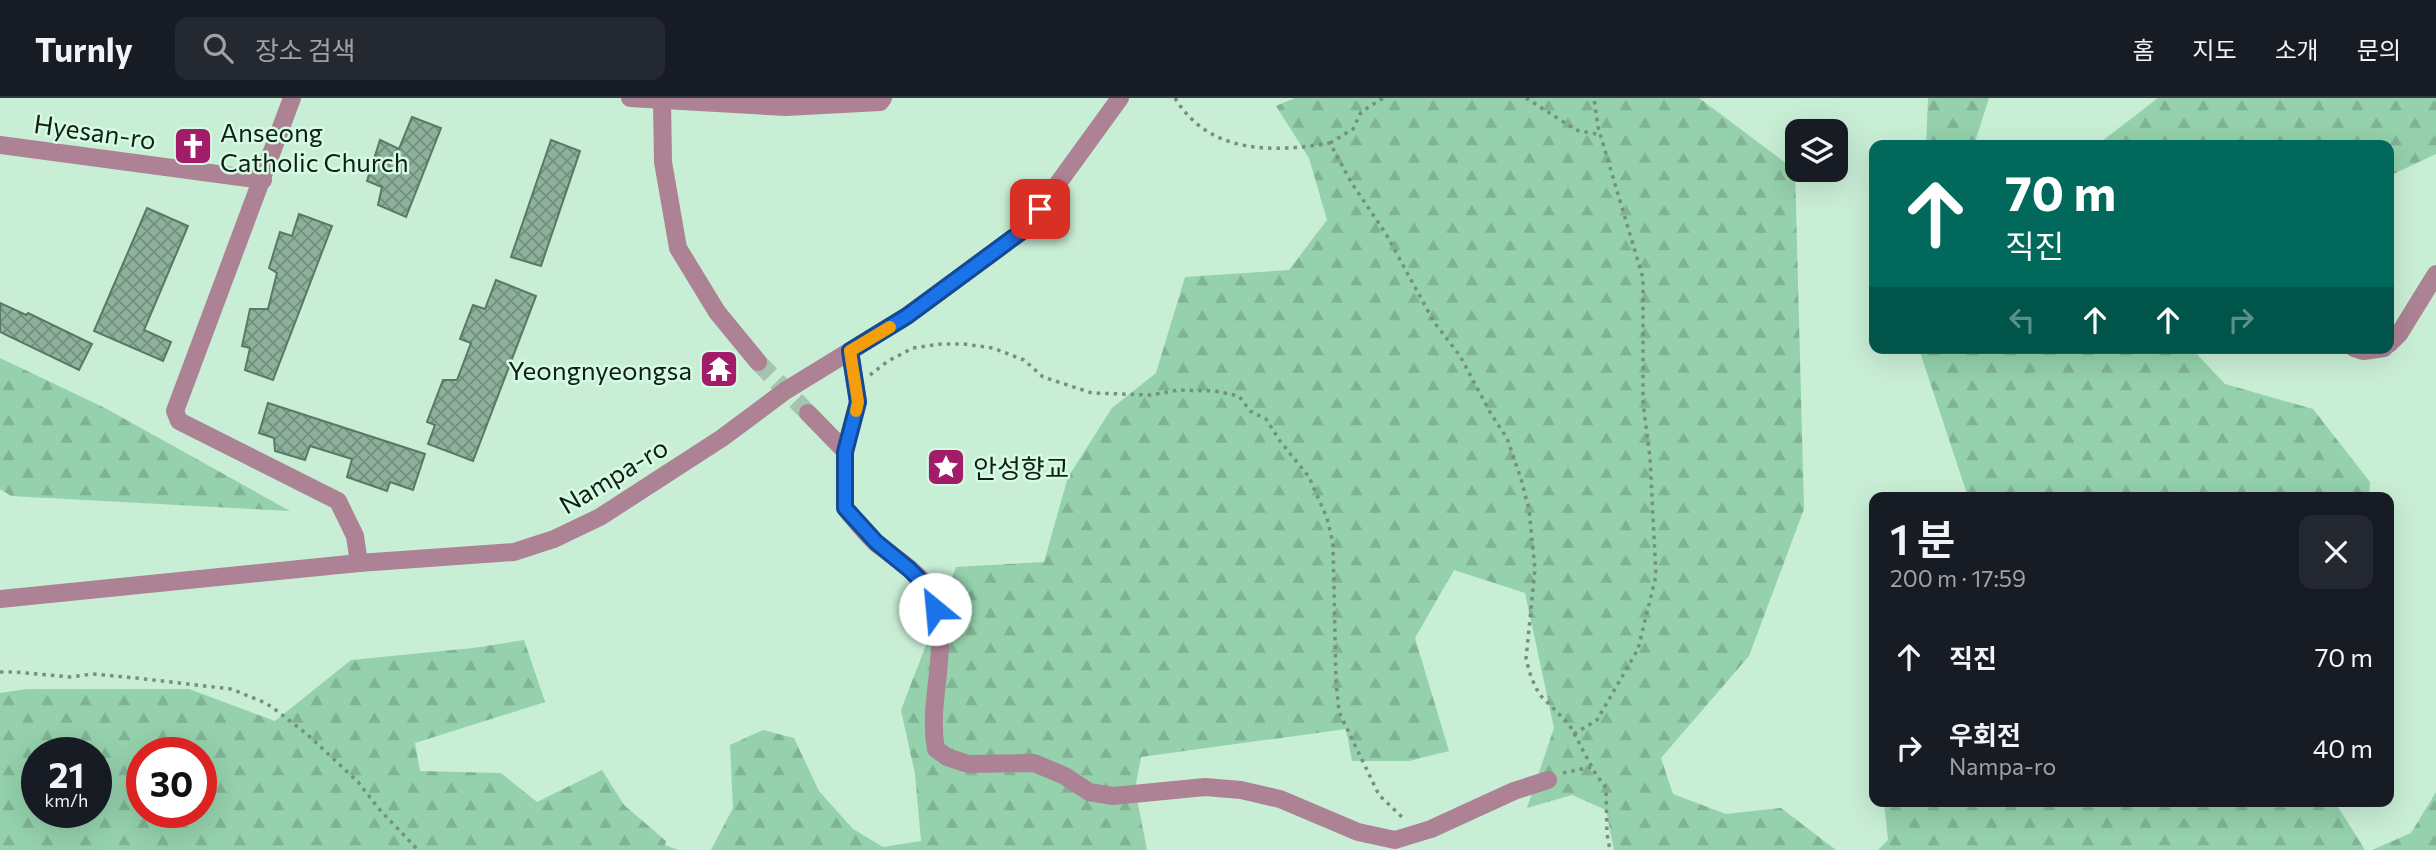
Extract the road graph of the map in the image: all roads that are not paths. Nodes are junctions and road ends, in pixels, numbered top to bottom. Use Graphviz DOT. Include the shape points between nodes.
graph roads {
  1 [pos="292,98"];
  2 [pos="630,98"];
  3 [pos="883,98"];
  4 [pos="1120,98"];
  5 [pos="664,99"];
  6 [pos="0,145"];
  7 [pos="263,180"];
  8 [pos="2436,274"];
  9 [pos="2394,339"];
  10 [pos="850,351"];
  11 [pos="758,362"];
  12 [pos="808,413"];
  13 [pos="845,452"];
  14 [pos="359,563"];
  15 [pos="0,599"];
  16 [pos="1548,780"];
  1 -- 7 [label="street"];
  2 -- 5 [label="street"];
  3 -- 5 [label="street" via="880,102 786,107"];
  4 -- 10 [label="street, Nampa-ro" via="1025,229 907,316"];
  5 -- 11 [label="street" via="663,162 678,248 717,312"];
  6 -- 7 [label="street, Hyesan-ro"];
  7 -- 14 [label="street" via="175,411 179,421 338,501 355,536"];
  8 -- 9 [label="street"];
  10 -- 13 [label="street" via="858,402"];
  10 -- 14 [label="street, Nampa-ro" via="600,517 554,539 514,552"];
  12 -- 13 [label="street"];
  13 -- 16 [label="street" via="845,508 929,589 941,630 933,733 936,749 947,757 968,764 1034,763 1089,792 1113,796 1205,787 1241,790 1280,799 1358,832 1395,840"];
  14 -- 15 [label="street, Nampa-ro"];
}
